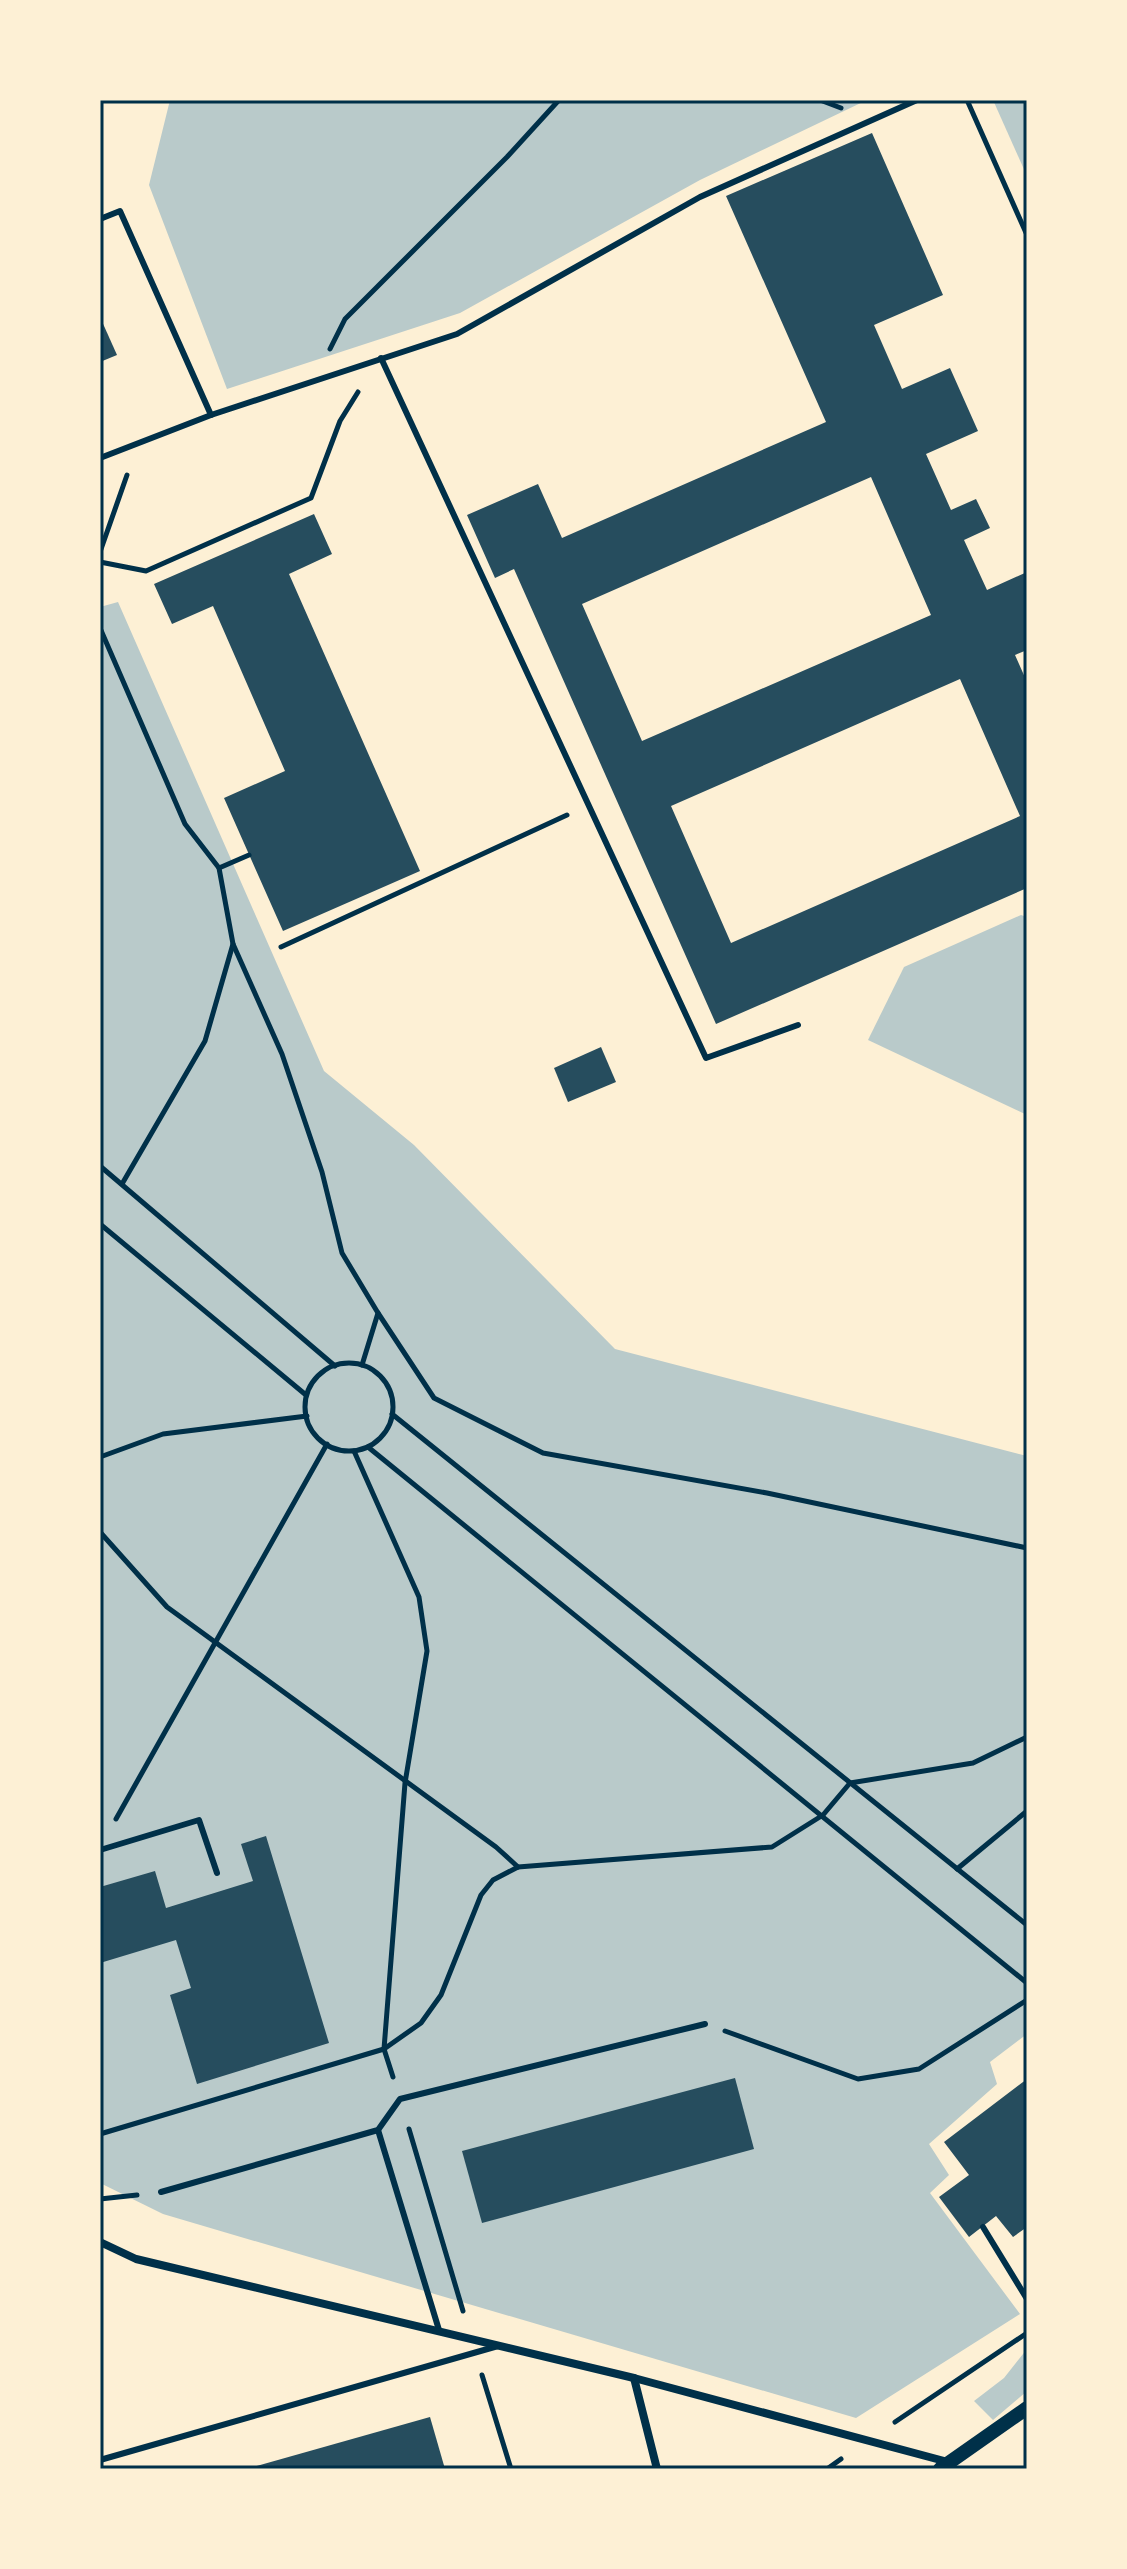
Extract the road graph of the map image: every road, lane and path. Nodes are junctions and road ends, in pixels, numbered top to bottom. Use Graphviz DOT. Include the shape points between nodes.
graph roads {
  1 [pos="559,100"];
  2 [pos="917,100"];
  3 [pos="967,100"];
  4 [pos="100,219"];
  5 [pos="1027,235"];
  6 [pos="381,358"];
  7 [pos="313,382"];
  8 [pos="211,415"];
  9 [pos="138,443"];
  10 [pos="100,458"];
  11 [pos="100,552"];
  12 [pos="100,562"];
  13 [pos="100,628"];
  14 [pos="590,805"];
  15 [pos="249,855"];
  16 [pos="219,868"];
  17 [pos="233,944"];
  18 [pos="281,947"];
  19 [pos="798,1025"];
  20 [pos="100,1166"];
  21 [pos="122,1184"];
  22 [pos="100,1224"];
  23 [pos="378,1313"];
  24 [pos="362,1365"];
  25 [pos="335,1366"];
  26 [pos="307,1396"];
  27 [pos="392,1414"];
  28 [pos="307,1416"];
  29 [pos="327,1444"];
  30 [pos="368,1447"];
  31 [pos="354,1451"];
  32 [pos="100,1457"];
  33 [pos="100,1532"];
  34 [pos="1027,1548"];
  35 [pos="214,1642"];
  36 [pos="1027,1737"];
  37 [pos="405,1783"];
  38 [pos="850,1783"];
  39 [pos="1027,1811"];
  40 [pos="823,1815"];
  41 [pos="115,1821"];
  42 [pos="100,1850"];
  43 [pos="518,1867"];
  44 [pos="957,1869"];
  45 [pos="217,1873"];
  46 [pos="1027,1925"];
  47 [pos="1027,1983"];
  48 [pos="1027,2000"];
  49 [pos="705,2024"];
  50 [pos="384,2049"];
  51 [pos="400,2099"];
  52 [pos="378,2130"];
  53 [pos="100,2134"];
  54 [pos="161,2192"];
  55 [pos="100,2199"];
  56 [pos="983,2227"];
  57 [pos="100,2242"];
  58 [pos="1027,2299"];
  59 [pos="439,2330"];
  60 [pos="1027,2333"];
  61 [pos="471,2337"];
  62 [pos="501,2345"];
  63 [pos="475,2352"];
  64 [pos="634,2378"];
  65 [pos="1027,2408"];
  66 [pos="866,2442"];
  67 [pos="100,2460"];
  68 [pos="944,2466"];
  69 [pos="511,2469"];
  70 [pos="657,2469"];
  71 [pos="827,2469"];
  1 -- 7 [label="path" via="345,319"];
  2 -- 6 [label="lane" via="700,197 457,334"];
  3 -- 5 [label="path"];
  4 -- 8 [label="lane" via="120,211"];
  6 -- 7 [label="lane"];
  6 -- 12 [label="path" via="340,421 311,498 146,571"];
  6 -- 14 [label="lane"];
  7 -- 8 [label="lane"];
  8 -- 9 [label="lane"];
  9 -- 10 [label="lane"];
  9 -- 11 [label="path"];
  13 -- 16 [label="path" via="185,824"];
  14 -- 18 [label="path"];
  14 -- 19 [label="lane" via="706,1058"];
  15 -- 16 [label="path"];
  16 -- 17 [label="path"];
  17 -- 21 [label="path" via="205,1041"];
  17 -- 23 [label="path" via="282,1054 322,1172 342,1253"];
  20 -- 21 [label="path"];
  21 -- 25 [label="path"];
  22 -- 26 [label="path"];
  23 -- 24 [label="path"];
  23 -- 34 [label="path" via="434,1398 543,1453"];
  24 -- 25 [label="path"];
  24 -- 27 [label="path" via="388,1386"];
  25 -- 26 [label="path" via="315,1379"];
  26 -- 28 [label="path"];
  27 -- 30 [label="path" via="384,1435"];
  27 -- 38 [label="path"];
  28 -- 29 [label="path" via="310,1428"];
  28 -- 32 [label="path" via="163,1434"];
  29 -- 31 [label="path"];
  29 -- 35 [label="path"];
  30 -- 31 [label="path"];
  30 -- 40 [label="path"];
  31 -- 37 [label="path" via="419,1597 427,1651"];
  33 -- 35 [label="path" via="167,1607"];
  35 -- 37 [label="path"];
  35 -- 41 [label="path"];
  36 -- 38 [label="path" via="973,1763"];
  37 -- 43 [label="path"];
  37 -- 50 [label="path"];
  38 -- 40 [label="path"];
  38 -- 44 [label="path"];
  39 -- 44 [label="path"];
  40 -- 43 [label="path" via="772,1847"];
  40 -- 47 [label="path"];
  42 -- 45 [label="lane" via="199,1820"];
  43 -- 50 [label="path" via="493,1880 481,1895 435,2004 421,2023"];
  44 -- 46 [label="path"];
  48 -- 49 [label="path" via="919,2069 858,2079"];
  49 -- 51 [label="lane"];
  50 -- 51 [label="path"];
  50 -- 53 [label="path"];
  51 -- 52 [label="lane"];
  51 -- 61 [label="path"];
  52 -- 54 [label="lane"];
  52 -- 59 [label="lane"];
  54 -- 55 [label="path"];
  56 -- 58 [label="lane"];
  57 -- 59 [label="street" via="136,2259"];
  59 -- 61 [label="street"];
  60 -- 66 [label="path"];
  61 -- 62 [label="street"];
  62 -- 63 [label="lane"];
  62 -- 64 [label="street"];
  63 -- 67 [label="lane"];
  63 -- 69 [label="path"];
  64 -- 66 [label="street"];
  64 -- 70 [label="street"];
  65 -- 68 [label="street"];
  66 -- 68 [label="street"];
  66 -- 71 [label="path"];
}
